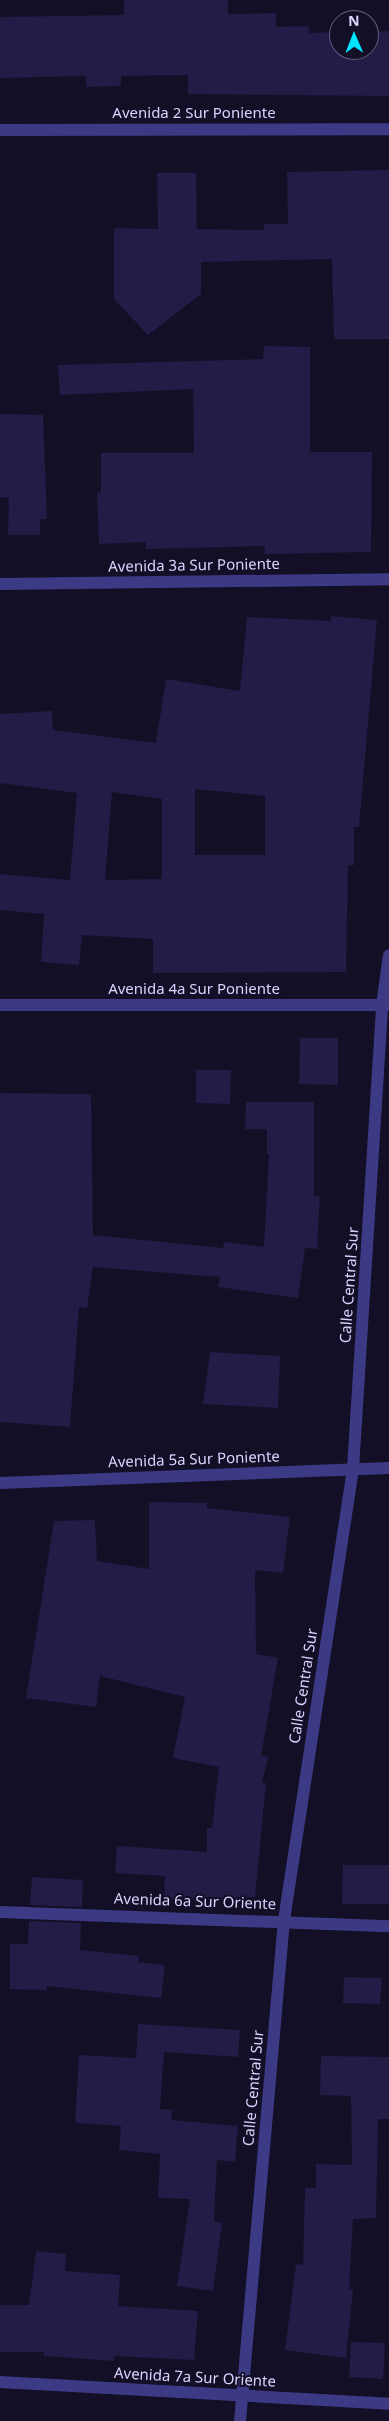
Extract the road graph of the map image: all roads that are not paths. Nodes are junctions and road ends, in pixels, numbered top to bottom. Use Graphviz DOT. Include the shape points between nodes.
graph roads {
  1 [pos="389,129"];
  2 [pos="0,130"];
  3 [pos="389,578"];
  4 [pos="0,584"];
  5 [pos="389,954"];
  6 [pos="0,1005"];
  7 [pos="386,1005"];
  8 [pos="389,1468"];
  9 [pos="353,1469"];
  10 [pos="0,1482"];
  11 [pos="0,1912"];
  12 [pos="284,1920"];
  13 [pos="389,1926"];
  14 [pos="0,2382"];
  15 [pos="242,2397"];
  16 [pos="389,2404"];
  17 [pos="240,2421"];
  1 -- 2 [label="street, Avenida 2 Sur Poniente"];
  3 -- 4 [label="street, Avenida 3a Sur Poniente"];
  5 -- 7 [label="street, Calle Central Sur"];
  6 -- 7 [label="street, Avenida 4a Sur Poniente"];
  7 -- 9 [label="street, Calle Central Sur"];
  8 -- 9 [label="street, Avenida 5a Sur Poniente"];
  9 -- 10 [label="street, Avenida 5a Sur Poniente"];
  9 -- 12 [label="street, Calle Central Sur"];
  11 -- 12 [label="street, Avenida 6a Sur Oriente"];
  12 -- 13 [label="street, Avenida 6a Sur Oriente"];
  12 -- 15 [label="street, Calle Central Sur"];
  14 -- 15 [label="street, Avenida 7a Sur Oriente"];
  15 -- 16 [label="street, Avenida 7a Sur Oriente"];
  15 -- 17 [label="street, Calle Central Sur"];
}
